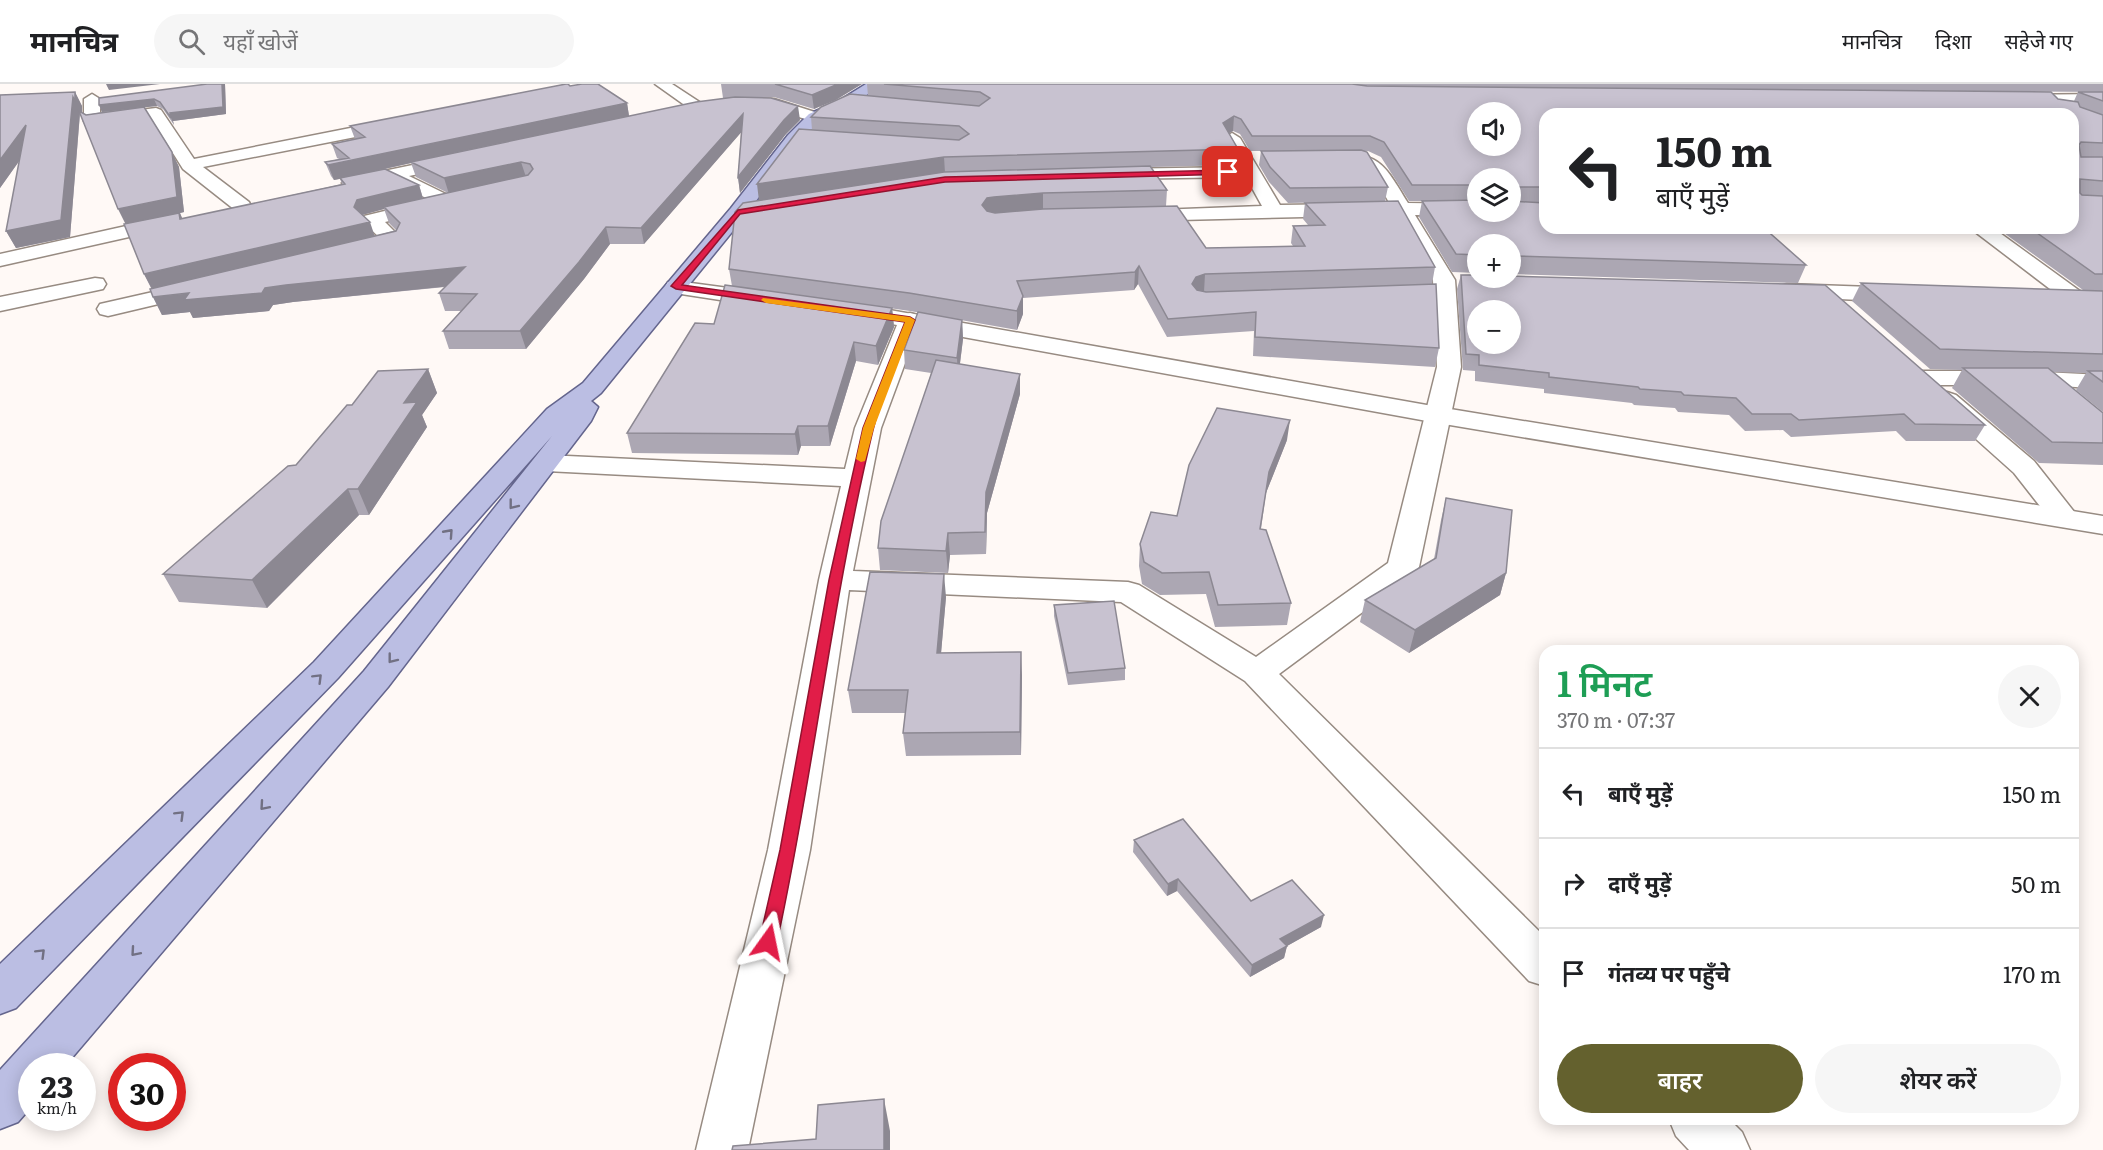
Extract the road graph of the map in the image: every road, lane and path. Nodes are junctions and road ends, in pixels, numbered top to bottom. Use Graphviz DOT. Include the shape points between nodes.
graph roads {
  1 [pos="662,84"];
  2 [pos="876,84"];
  3 [pos="833,92"];
  4 [pos="2002,94"];
  5 [pos="94,98"];
  6 [pos="2103,99"];
  7 [pos="2033,100"];
  8 [pos="848,102"];
  9 [pos="870,103"];
  10 [pos="698,108"];
  11 [pos="2056,108"];
  12 [pos="676,113"];
  13 [pos="815,117"];
  14 [pos="408,121"];
  15 [pos="1232,138"];
  16 [pos="472,157"];
  17 [pos="1311,157"];
  18 [pos="1266,158"];
  19 [pos="189,165"];
  20 [pos="1247,165"];
  21 [pos="1098,174"];
  22 [pos="393,175"];
  23 [pos="335,187"];
  24 [pos="470,197"];
  25 [pos="447,202"];
  26 [pos="761,209"];
  27 [pos="1382,209"];
  28 [pos="1467,210"];
  29 [pos="1274,211"];
  30 [pos="219,212"];
  31 [pos="738,212"];
  32 [pos="1124,215"];
  33 [pos="185,219"];
  34 [pos="1988,234"];
  35 [pos="337,254"];
  36 [pos="0,260"];
  37 [pos="1801,271"];
  38 [pos="95,284"];
  39 [pos="211,284"];
  40 [pos="676,286"];
  41 [pos="1766,290"];
  42 [pos="1826,292"];
  43 [pos="1918,295"];
  44 [pos="2044,299"];
  45 [pos="2079,300"];
  46 [pos="2103,301"];
  47 [pos="786,303"];
  48 [pos="0,304"];
  49 [pos="828,307"];
  50 [pos="108,309"];
  51 [pos="1852,316"];
  52 [pos="910,320"];
  53 [pos="2043,379"];
  54 [pos="2103,382"];
  55 [pos="592,388"];
  56 [pos="2077,407"];
  57 [pos="1438,415"];
  58 [pos="546,463"];
  59 [pos="857,478"];
  60 [pos="2064,518"];
  61 [pos="2103,525"];
  62 [pos="836,580"];
  63 [pos="1257,673"];
  64 [pos="1539,961"];
  65 [pos="0,994"];
  66 [pos="46,1053"];
  67 [pos="18,1085"];
  68 [pos="0,1105"];
  69 [pos="1700,1125"];
  70 [pos="722,1150"];
  71 [pos="1724,1150"];
  1 -- 10 [label="street"];
  2 -- 8 [label="main road"];
  3 -- 13 [label="main road" via="819,103"];
  4 -- 7 [label="street"];
  5 -- 19 [label="street" via="92,121 156,113"];
  6 -- 7 [label="street"];
  7 -- 11 [label="street"];
  8 -- 9 [label="street"];
  8 -- 13 [label="main road"];
  10 -- 12 [label="street"];
  10 -- 13 [label="street" via="774,104"];
  13 -- 31 [label="main road" via="804,138"];
  14 -- 19 [label="street"];
  15 -- 20 [label="street"];
  16 -- 22 [label="street"];
  17 -- 27 [label="street" via="1361,157 1373,162"];
  18 -- 20 [label="street"];
  19 -- 30 [label="street" via="248,205"];
  20 -- 21 [label="street"];
  20 -- 29 [label="street"];
  22 -- 23 [label="street"];
  22 -- 25 [label="street"];
  24 -- 25 [label="street"];
  25 -- 35 [label="street" via="371,220 394,240"];
  26 -- 31 [label="street"];
  27 -- 28 [label="street"];
  27 -- 29 [label="street"];
  27 -- 57 [label="street" via="1445,287 1449,367"];
  29 -- 32 [label="street"];
  31 -- 40 [label="main road"];
  33 -- 36 [label="street"];
  34 -- 45 [label="street"];
  37 -- 42 [label="street"];
  38 -- 48 [label="street"];
  39 -- 50 [label="street"];
  40 -- 47 [label="street"];
  40 -- 55 [label="main road"];
  41 -- 42 [label="street"];
  42 -- 43 [label="street"];
  42 -- 51 [label="street"];
  44 -- 45 [label="street"];
  45 -- 46 [label="street"];
  49 -- 52 [label="street"];
  52 -- 57 [label="street"];
  52 -- 59 [label="street" via="868,428"];
  53 -- 54 [label="street"];
  53 -- 56 [label="street"];
  53 -- 60 [label="street" via="1914,370 2024,467"];
  55 -- 58 [label="main road" via="582,415"];
  65 -- 55 [label="main road, one-way" via="327,670 556,414"];
  57 -- 60 [label="street"];
  57 -- 63 [label="street" via="1403,567"];
  58 -- 59 [label="street"];
  58 -- 66 [label="main road, one-way" via="376,679"];
  59 -- 62 [label="street"];
  60 -- 61 [label="street"];
  62 -- 63 [label="street" via="1128,592"];
  62 -- 70 [label="street" via="789,850"];
  63 -- 64 [label="street"];
  67 -- 68 [label="main road"];
  69 -- 71 [label="street"];
}
